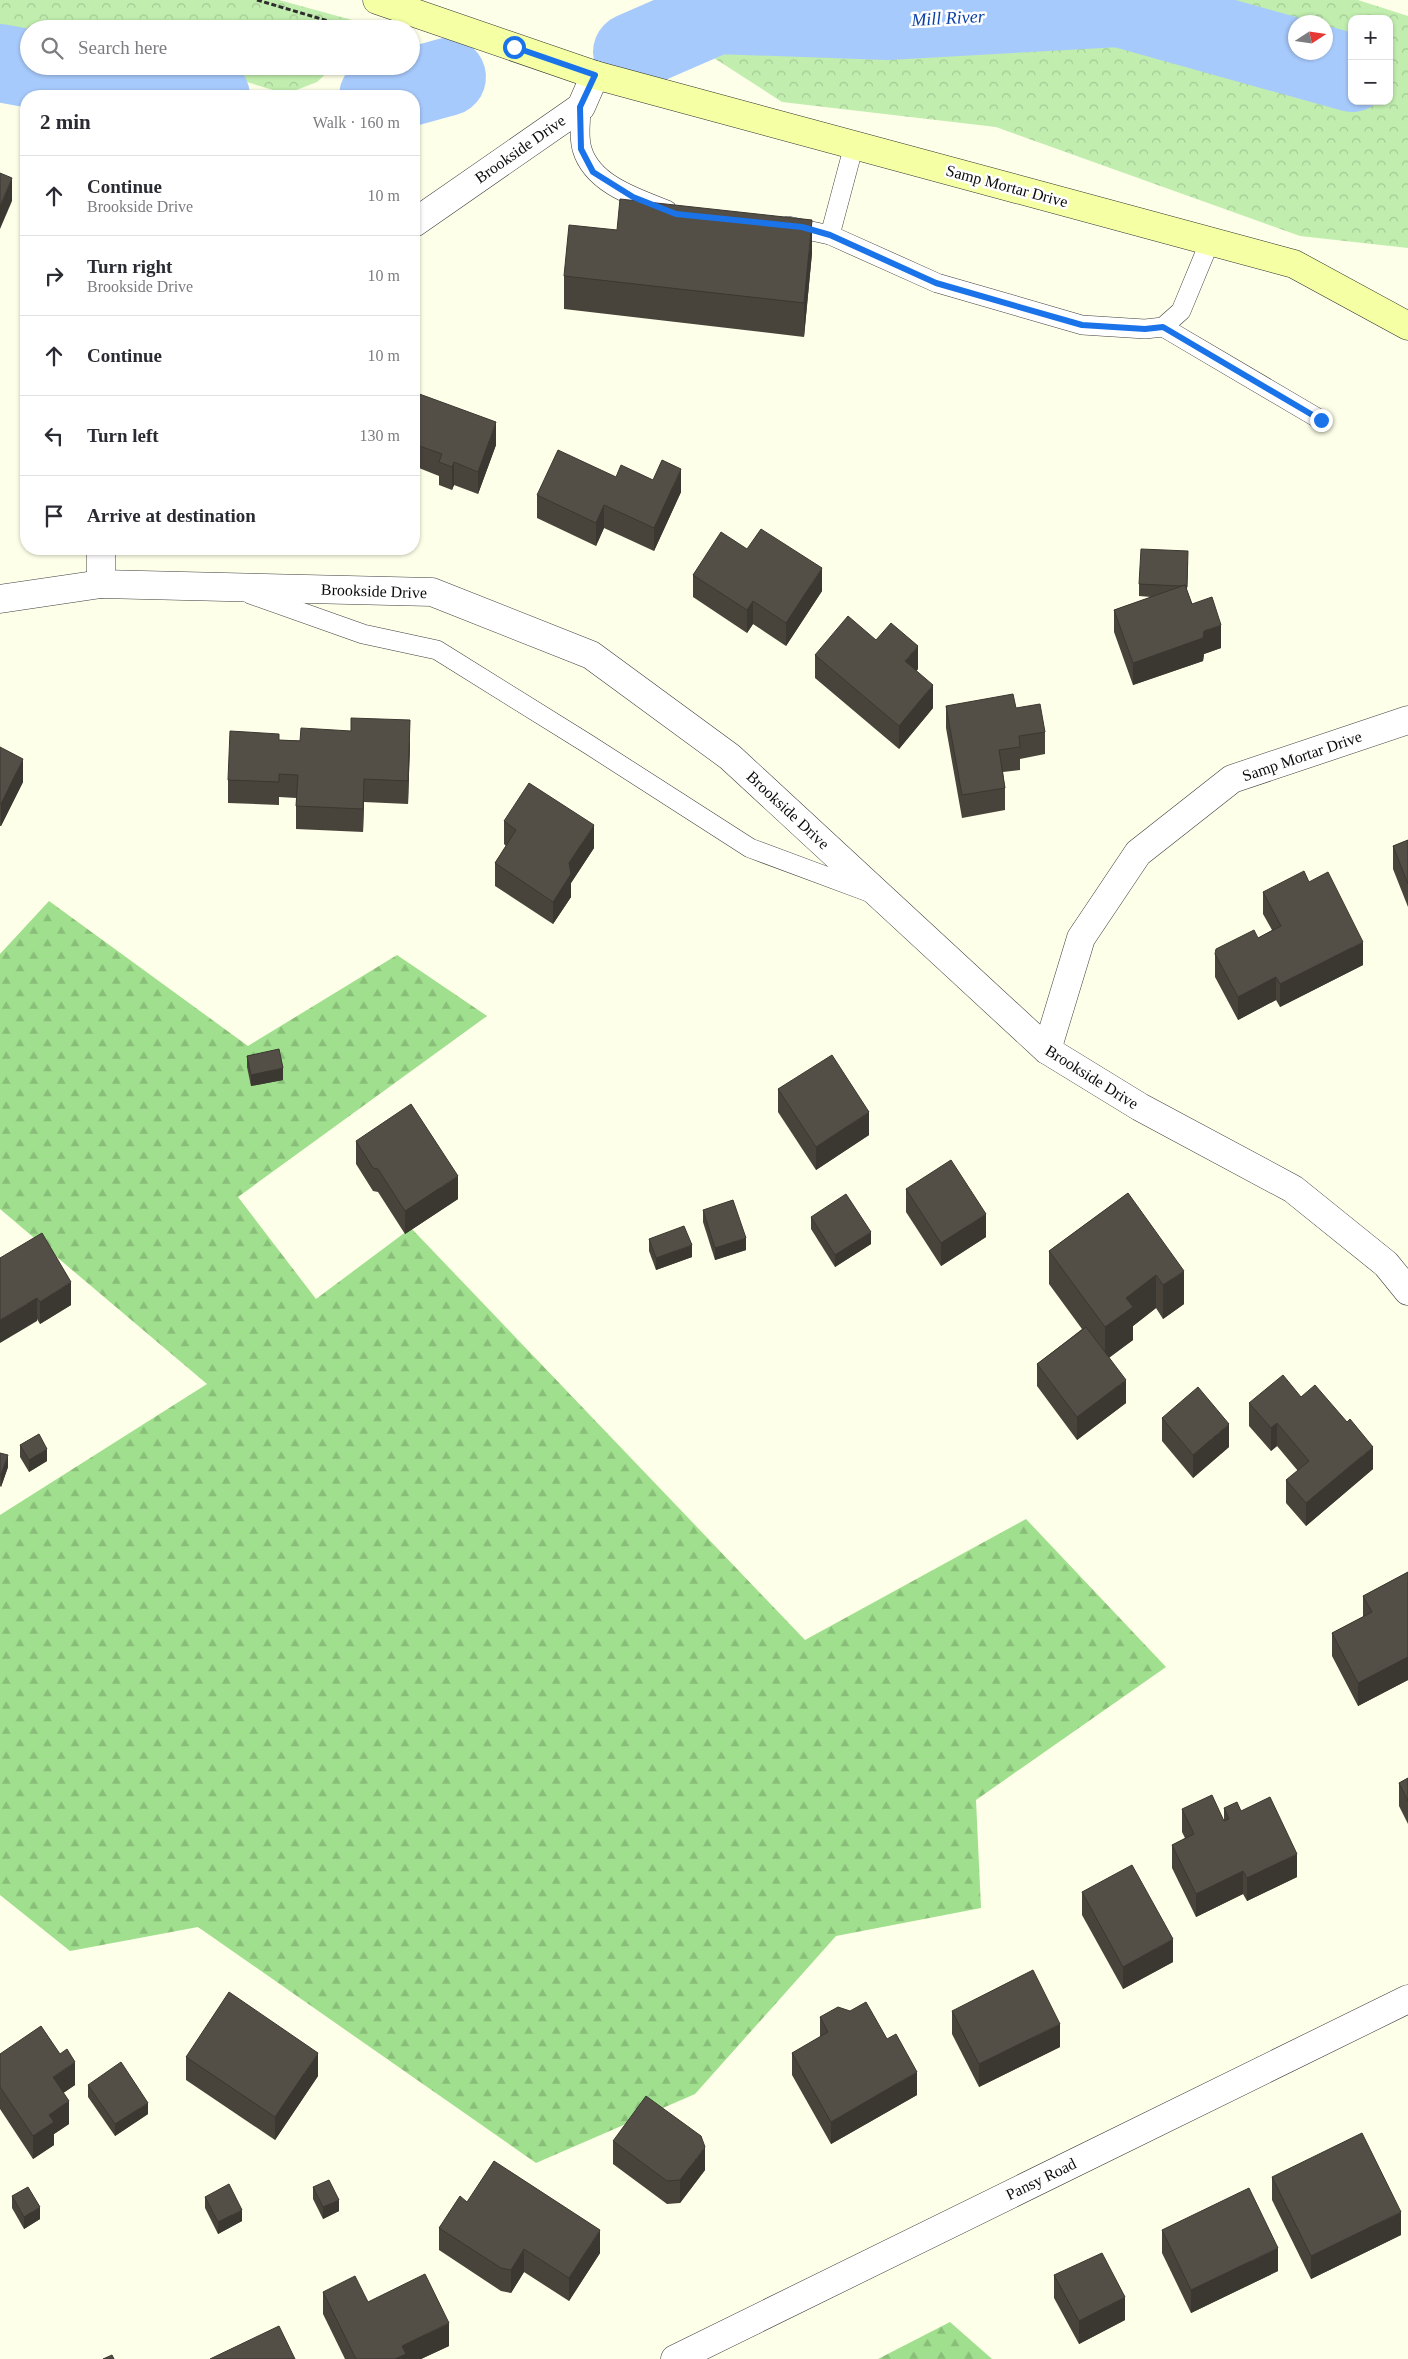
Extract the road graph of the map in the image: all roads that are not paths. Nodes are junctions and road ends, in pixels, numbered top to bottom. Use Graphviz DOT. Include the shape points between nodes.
graph roads {
  1 [pos="385,1"];
  2 [pos="590,73"];
  3 [pos="580,107"];
  4 [pos="854,145"];
  5 [pos="685,215"];
  6 [pos="420,219"];
  7 [pos="774,225"];
  8 [pos="830,235"];
  9 [pos="1210,241"];
  10 [pos="1408,326"];
  11 [pos="1163,327"];
  12 [pos="1321,420"];
  13 [pos="101,555"];
  14 [pos="101,584"];
  15 [pos="232,587"];
  16 [pos="0,599"];
  17 [pos="1408,720"];
  18 [pos="882,896"];
  19 [pos="1047,1050"];
  20 [pos="1408,1291"];
  21 [pos="1408,1999"];
  22 [pos="675,2359"];
  1 -- 2 [label="main road"];
  2 -- 3 [label="street, Brookside Drive"];
  2 -- 4 [label="main road, Samp Mortar Drive"];
  3 -- 5 [label="lane" via="581,149 593,172 633,197"];
  3 -- 6 [label="street, Brookside Drive"];
  4 -- 8 [label="lane"];
  4 -- 9 [label="main road, Samp Mortar Drive"];
  7 -- 8 [label="lane" via="802,227"];
  8 -- 11 [label="lane" via="936,283 1082,325"];
  9 -- 10 [label="main road, Samp Mortar Drive" via="1294,264"];
  9 -- 11 [label="lane" via="1181,311"];
  11 -- 12 [label="lane"];
  13 -- 14 [label="street"];
  14 -- 15 [label="street, Brookside Drive"];
  14 -- 16 [label="street, Brookside Drive"];
  15 -- 18 [label="lane" via="363,634 437,650 750,848"];
  15 -- 18 [label="street, Brookside Drive" via="432,592 591,655 730,756"];
  17 -- 19 [label="street, Samp Mortar Drive" via="1232,780 1138,853 1081,938"];
  18 -- 19 [label="street, Brookside Drive"];
  19 -- 20 [label="street, Brookside Drive" via="1140,1107 1292,1189 1386,1264"];
  21 -- 22 [label="street, Pansy Road"];
}
